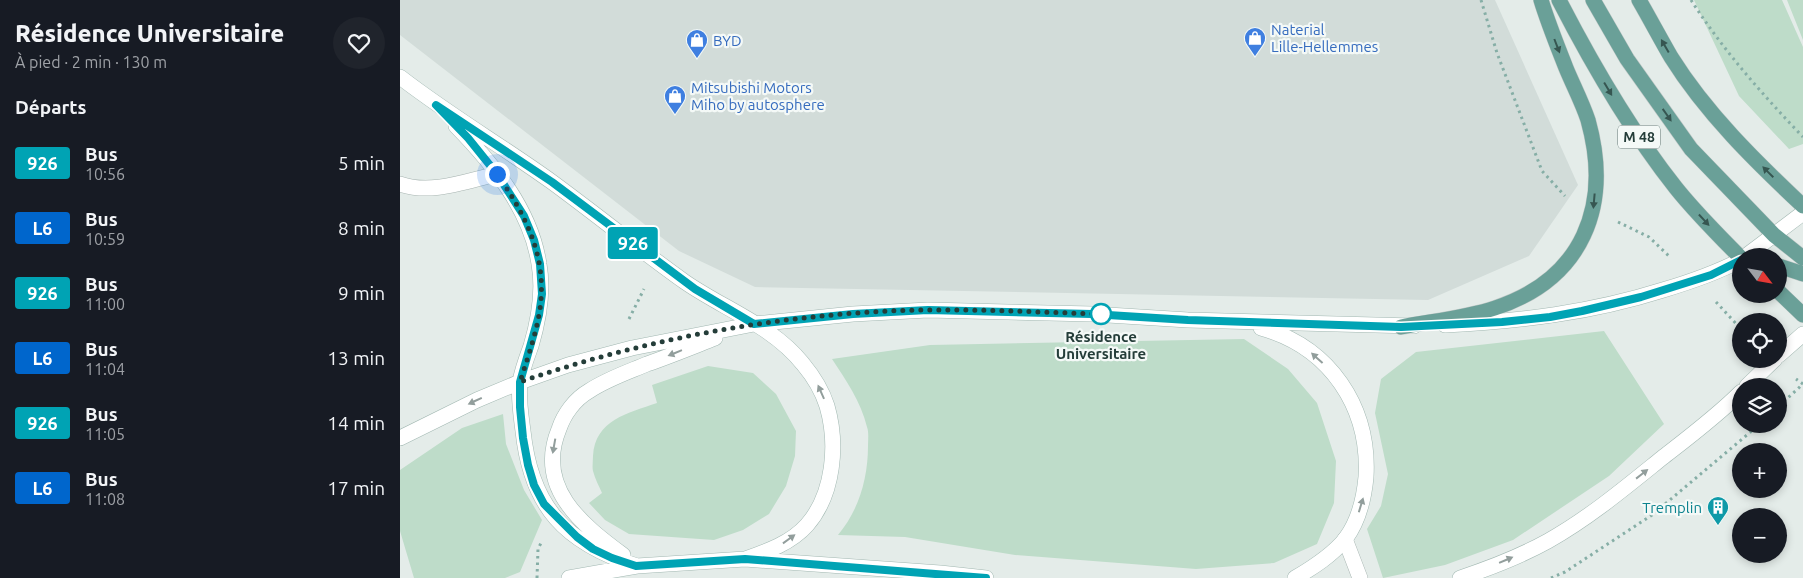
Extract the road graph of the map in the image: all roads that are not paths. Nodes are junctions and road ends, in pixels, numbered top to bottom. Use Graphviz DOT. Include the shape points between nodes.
graph roads {
  1 [pos="1540,0"];
  2 [pos="1559,0"];
  3 [pos="1593,0"];
  4 [pos="1640,0"];
  5 [pos="400,77"];
  6 [pos="436,105"];
  7 [pos="497,174"];
  8 [pos="400,184"];
  9 [pos="1803,206"];
  10 [pos="1803,213"];
  11 [pos="1774,234"];
  12 [pos="1756,248"];
  13 [pos="1732,250"];
  14 [pos="1803,258"];
  15 [pos="1732,264"];
  16 [pos="1788,269"];
  17 [pos="1803,274"];
  18 [pos="1788,301"];
  19 [pos="1803,315"];
  20 [pos="1241,322"];
  21 [pos="754,324"];
  22 [pos="1401,327"];
  23 [pos="1803,334"];
  24 [pos="1787,349"];
  25 [pos="1766,368"];
  26 [pos="1755,378"];
  27 [pos="520,382"];
  28 [pos="1732,400"];
  29 [pos="400,438"];
  30 [pos="1345,539"];
  31 [pos="745,559"];
  32 [pos="636,566"];
  33 [pos="569,578"];
  34 [pos="986,578"];
  35 [pos="1295,578"];
  36 [pos="1360,578"];
  37 [pos="1460,578"];
  1 -- 22 [label="main road, one-way" via="1592,138 1596,184 1594,209 1588,227 1565,264 1534,290 1495,308"];
  2 -- 13 [label="main road, M 48, one-way" via="1605,85 1642,142 1676,189"];
  3 -- 11 [label="main road, one-way" via="1627,59 1691,149"];
  9 -- 4 [label="main road, one-way" via="1752,156 1708,106 1672,57"];
  5 -- 6 [label="main road"];
  6 -- 7 [label="main road"];
  6 -- 21 [label="main road" via="552,182 695,289"];
  7 -- 8 [label="main road" via="430,188 410,188"];
  7 -- 27 [label="main road" via="524,216 540,264 542,294 539,315"];
  10 -- 11 [label="main road"];
  11 -- 12 [label="main road"];
  11 -- 14 [label="main road"];
  15 -- 22 [label="main road" via="1711,275 1673,287 1582,311 1502,322"];
  16 -- 17 [label="main road"];
  18 -- 19 [label="main road"];
  20 -- 21 [label="main road" via="928,310"];
  20 -- 22 [label="main road"];
  30 -- 20 [label="main road, one-way" via="1363,501 1366,468 1365,443 1353,404 1327,367 1313,354 1292,339"];
  21 -- 27 [label="main road" via="632,348"];
  31 -- 21 [label="main road, one-way" via="778,547 807,525 821,504 832,457 827,406 818,385 802,362"];
  21 -- 32 [label="main road, one-way" via="606,381 587,391 563,417 552,456 553,474 560,492 581,522"];
  23 -- 24 [label="main road"];
  25 -- 26 [label="main road"];
  27 -- 29 [label="main road, one-way"];
  27 -- 32 [label="main road" via="528,465 544,504 593,549"];
  37 -- 28 [label="main road, one-way" via="1547,541 1578,522 1678,446"];
  30 -- 35 [label="main road" via="1312,568"];
  30 -- 36 [label="main road"];
  31 -- 32 [label="main road"];
  31 -- 34 [label="main road"];
  32 -- 33 [label="main road"];
}
